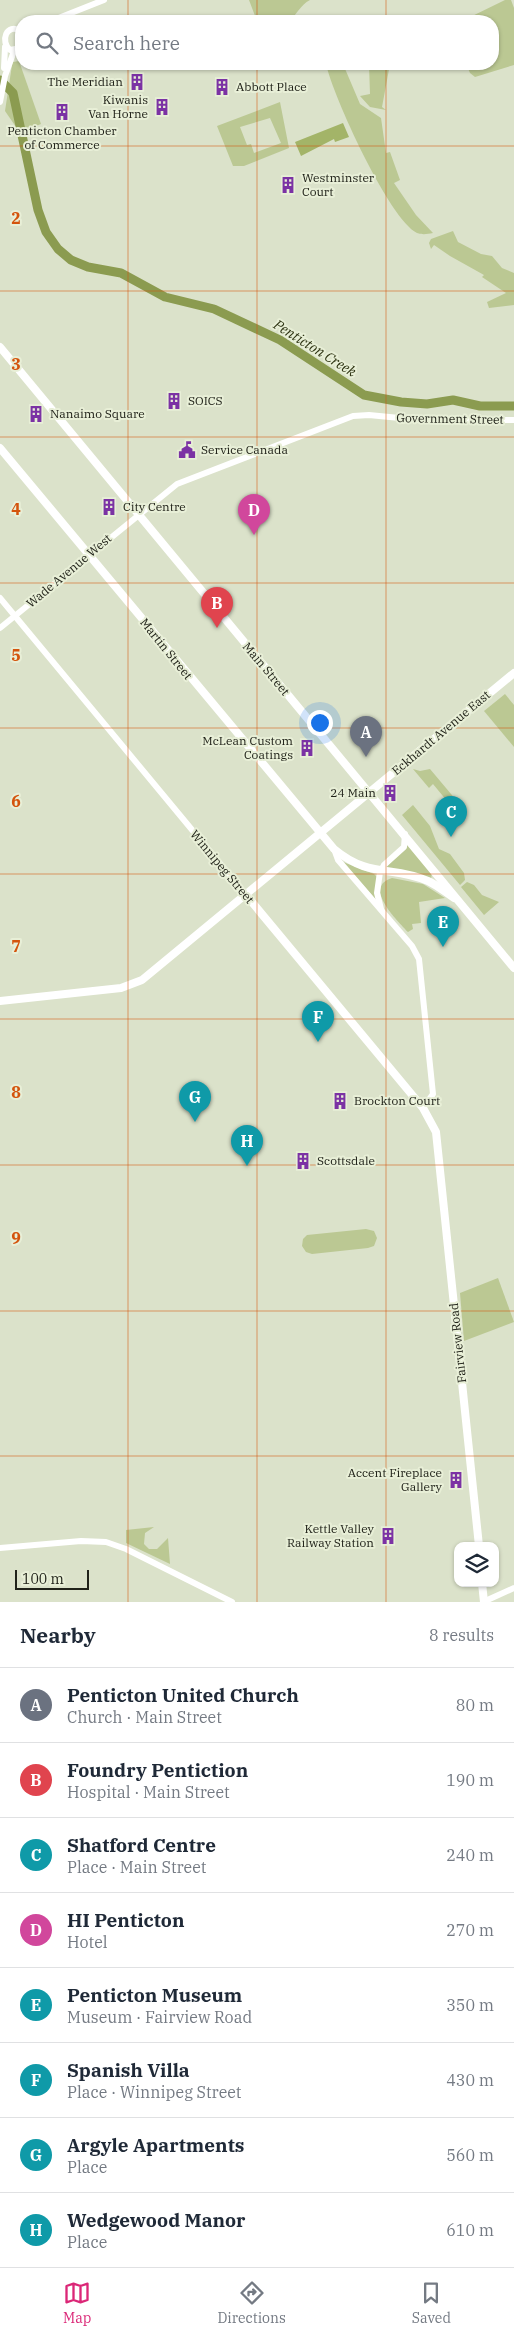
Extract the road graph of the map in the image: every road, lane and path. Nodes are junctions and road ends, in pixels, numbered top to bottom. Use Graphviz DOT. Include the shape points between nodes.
graph roads {
  1 [pos="104,0"];
  2 [pos="66,15"];
  3 [pos="15,29"];
  4 [pos="5,47"];
  5 [pos="14,51"];
  6 [pos="5,76"];
  7 [pos="0,102"];
  8 [pos="0,346"];
  9 [pos="514,420"];
  10 [pos="0,448"];
  11 [pos="139,514"];
  12 [pos="89,555"];
  13 [pos="0,598"];
  14 [pos="15,616"];
  15 [pos="0,628"];
  16 [pos="514,673"];
  17 [pos="369,793"];
  18 [pos="320,834"];
  19 [pos="405,834"];
  20 [pos="334,850"];
  21 [pos="380,872"];
  22 [pos="246,895"];
  23 [pos="459,902"];
  24 [pos="381,909"];
  25 [pos="514,968"];
  26 [pos="0,1001"];
  27 [pos="423,1108"];
  28 [pos="438,1139"];
  29 [pos="479,1542"];
  30 [pos="0,1548"];
  31 [pos="482,1587"];
  32 [pos="514,1588"];
  33 [pos="232,1602"];
  34 [pos="483,1602"];
  1 -- 2 [label="street"];
  3 -- 4 [label="street" via="6,31 3,38"];
  4 -- 5 [label="street"];
  4 -- 6 [label="street"];
  5 -- 6 [label="street"];
  6 -- 7 [label="street"];
  8 -- 11 [label="main road, Main Street"];
  9 -- 11 [label="street, Government Street" via="353,416 191,477 171,488"];
  10 -- 12 [label="main road, Martin Street"];
  11 -- 12 [label="street, Wade Avenue West"];
  11 -- 17 [label="main road, Main Street"];
  12 -- 14 [label="street, Wade Avenue West"];
  12 -- 18 [label="main road, Martin Street"];
  13 -- 14 [label="street, Winnipeg Street"];
  14 -- 15 [label="street, Wade Avenue West"];
  14 -- 22 [label="street, Winnipeg Street"];
  16 -- 17 [label="main road, Eckhardt Avenue East"];
  17 -- 18 [label="main road, Eckhardt Avenue East"];
  17 -- 19 [label="main road, Main Street"];
  18 -- 20 [label="main road, Martin Street"];
  18 -- 22 [label="main road, Eckhardt Avenue East"];
  19 -- 21 [label="street" via="404,847"];
  19 -- 23 [label="main road, Main Street"];
  20 -- 21 [label="main road, Martin Street" via="354,864"];
  20 -- 24 [label="street, Martin Street" via="338,860"];
  21 -- 23 [label="main road, Martin Street" via="429,881"];
  21 -- 24 [label="street" via="377,893"];
  22 -- 26 [label="main road, Eckhardt Avenue East" via="151,974 133,985"];
  22 -- 27 [label="main road, Winnipeg Street"];
  23 -- 25 [label="main road, Main Street"];
  24 -- 27 [label="street" via="412,946 419,960 434,1094"];
  27 -- 28 [label="main road, Winnipeg Street"];
  28 -- 29 [label="main road, Fairview Road"];
  30 -- 33 [label="street" via="106,1542"];
  31 -- 34 [label="main road"];
  32 -- 34 [label="street"];
}
